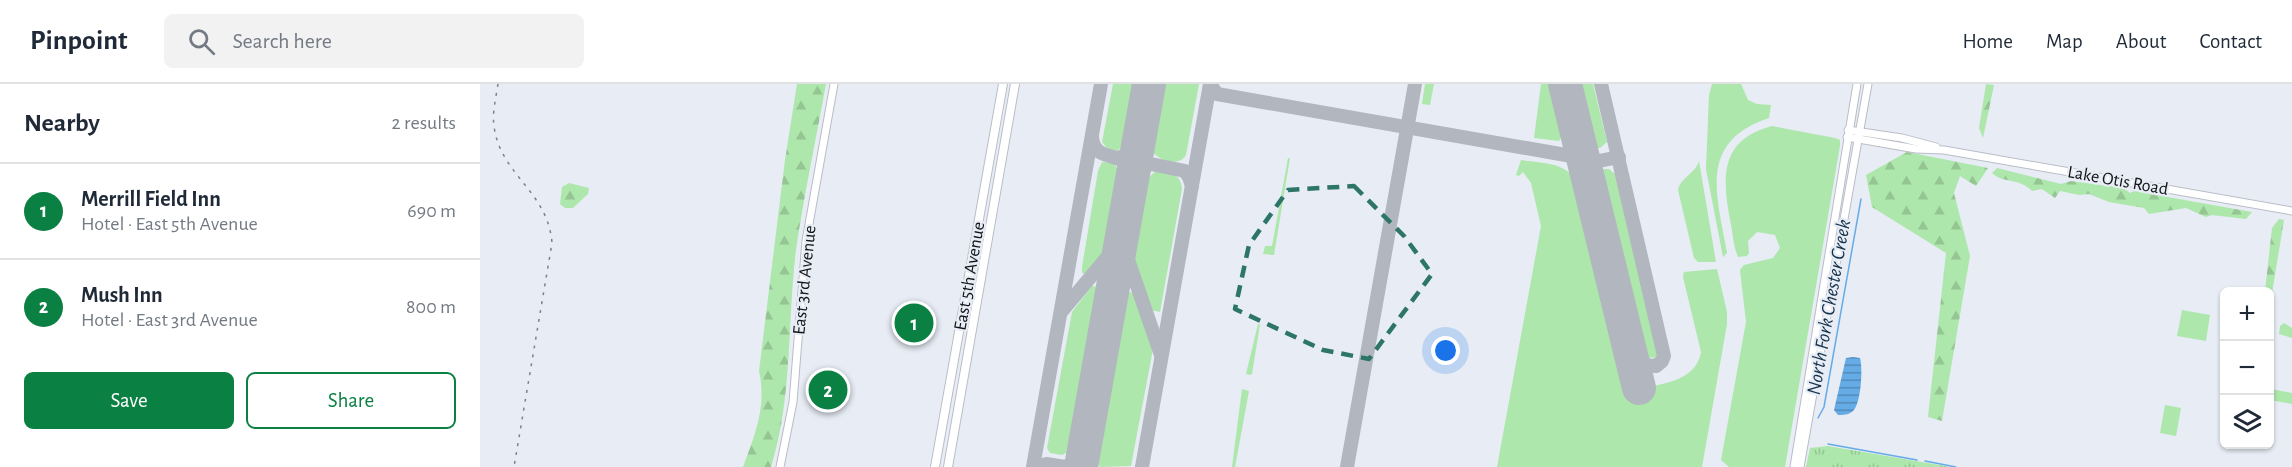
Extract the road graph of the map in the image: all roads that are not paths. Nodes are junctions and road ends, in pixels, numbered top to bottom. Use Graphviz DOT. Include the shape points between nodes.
graph roads {
  1 [pos="834,84"];
  2 [pos="1003,84"];
  3 [pos="1015,84"];
  4 [pos="1857,84"];
  5 [pos="1868,84"];
  6 [pos="1861,131"];
  7 [pos="1847,134"];
  8 [pos="1859,140"];
  9 [pos="1944,150"];
  10 [pos="2292,211"];
  11 [pos="780,467"];
  12 [pos="935,467"];
  13 [pos="948,467"];
  14 [pos="1794,467"];
  15 [pos="1800,467"];
  1 -- 11 [label="main road, East 3rd Avenue" via="806,241 793,402"];
  2 -- 12 [label="highway, East 5th Avenue"];
  3 -- 13 [label="highway, East 5th Avenue"];
  4 -- 7 [label="main road"];
  5 -- 6 [label="main road"];
  6 -- 7 [label="main road, Lake Otis Road"];
  6 -- 8 [label="main road"];
  6 -- 9 [label="main road, Lake Otis Road"];
  7 -- 8 [label="main road, Lake Otis Road"];
  7 -- 14 [label="main road"];
  8 -- 9 [label="main road, Lake Otis Road"];
  8 -- 15 [label="main road"];
  9 -- 10 [label="main road, Lake Otis Road"];
}
